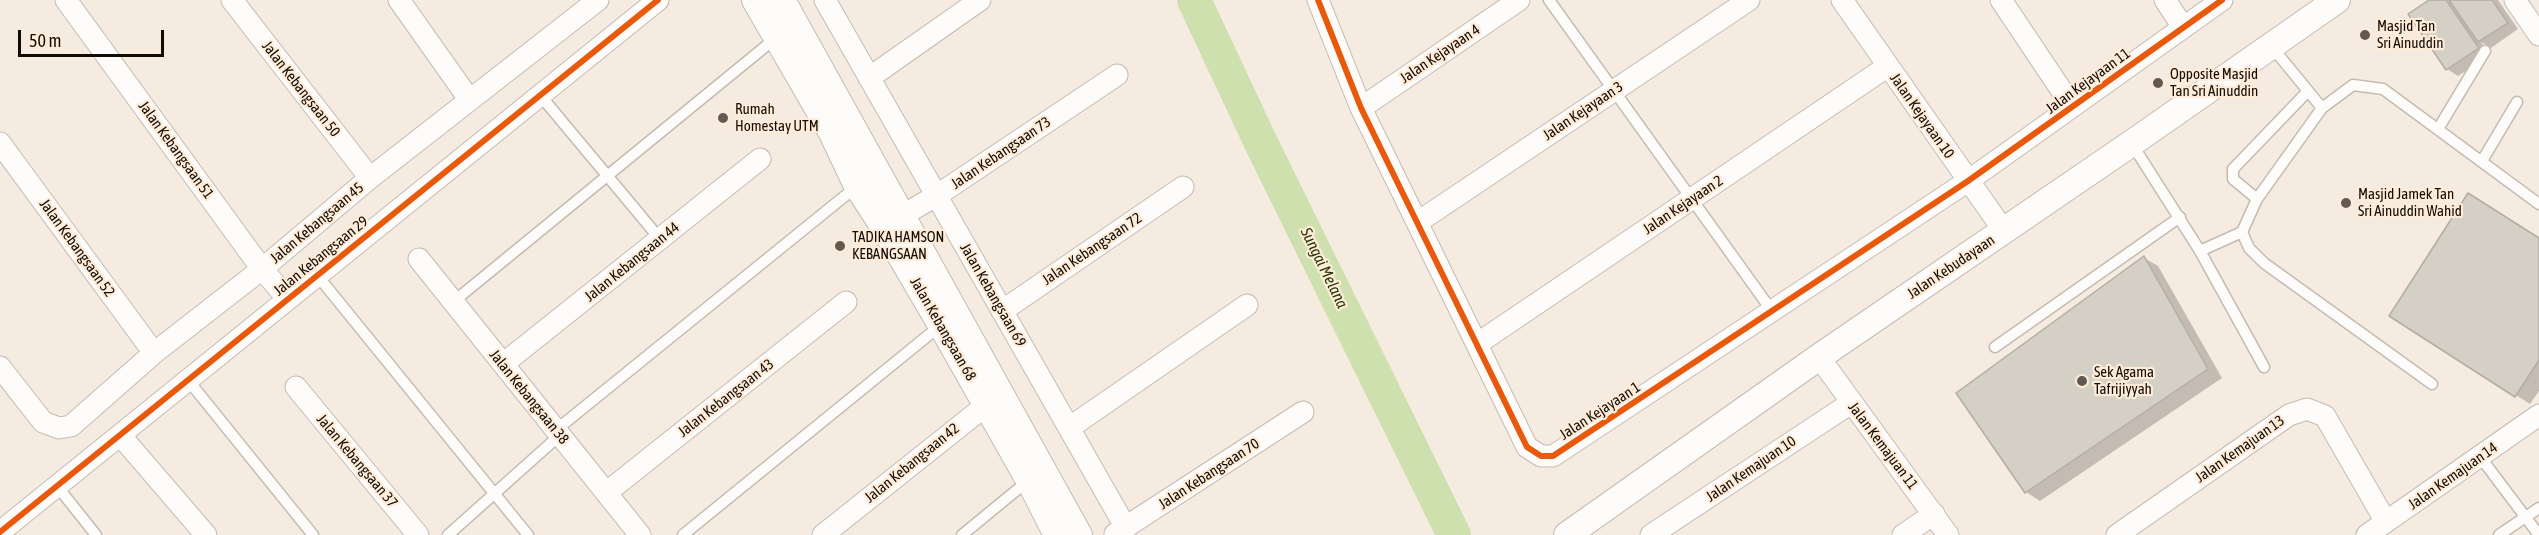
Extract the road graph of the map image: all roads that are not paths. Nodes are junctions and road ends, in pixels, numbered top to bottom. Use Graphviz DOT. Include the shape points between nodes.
graph roads {
  1 [pos="66,0"];
  2 [pos="232,0"];
  3 [pos="399,0"];
  4 [pos="598,0"];
  5 [pos="658,0"];
  6 [pos="755,0"];
  7 [pos="782,0"];
  8 [pos="825,0"];
  9 [pos="980,0"];
  10 [pos="1318,0"];
  11 [pos="1520,0"];
  12 [pos="1549,0"];
  13 [pos="1749,0"];
  14 [pos="1842,0"];
  15 [pos="2001,0"];
  16 [pos="2165,0"];
  17 [pos="2222,0"];
  18 [pos="2337,0"];
  19 [pos="2515,0"];
  20 [pos="2183,27"];
  21 [pos="2539,35"];
  22 [pos="777,37"];
  23 [pos="2272,47"];
  24 [pos="2485,51"];
  25 [pos="1888,66"];
  26 [pos="1117,75"];
  27 [pos="869,78"];
  28 [pos="1614,90"];
  29 [pos="2308,91"];
  30 [pos="540,95"];
  31 [pos="469,99"];
  32 [pos="2517,102"];
  33 [pos="2072,106"];
  34 [pos="1361,108"];
  35 [pos="2322,108"];
  36 [pos="2438,129"];
  37 [pos="0,143"];
  38 [pos="2132,144"];
  39 [pos="760,159"];
  40 [pos="2482,161"];
  41 [pos="606,174"];
  42 [pos="370,178"];
  43 [pos="1968,182"];
  44 [pos="856,186"];
  45 [pos="1183,187"];
  46 [pos="936,196"];
  47 [pos="1692,199"];
  48 [pos="2257,199"];
  49 [pos="2539,204"];
  50 [pos="2180,217"];
  51 [pos="892,221"];
  52 [pos="1418,222"];
  53 [pos="2004,231"];
  54 [pos="2242,232"];
  55 [pos="660,239"];
  56 [pos="2200,251"];
  57 [pos="419,259"];
  58 [pos="262,269"];
  59 [pos="318,275"];
  60 [pos="288,299"];
  61 [pos="453,302"];
  62 [pos="846,302"];
  63 [pos="1247,305"];
  64 [pos="1772,310"];
  65 [pos="1002,311"];
  66 [pos="941,325"];
  67 [pos="1477,344"];
  68 [pos="1995,347"];
  69 [pos="154,353"];
  70 [pos="1819,357"];
  71 [pos="503,364"];
  72 [pos="0,367"];
  73 [pos="2264,367"];
  74 [pos="188,380"];
  75 [pos="2432,384"];
  76 [pos="296,387"];
  77 [pos="994,399"];
  78 [pos="1851,403"];
  79 [pos="1303,412"];
  80 [pos="2539,415"];
  81 [pos="1069,428"];
  82 [pos="558,432"];
  83 [pos="120,435"];
  84 [pos="2481,458"];
  85 [pos="1029,480"];
  86 [pos="57,486"];
  87 [pos="606,493"];
  88 [pos="496,494"];
  89 [pos="2539,508"];
  90 [pos="1934,514"];
  91 [pos="2526,517"];
  92 [pos="2386,522"];
  93 [pos="0,532"];
  94 [pos="1120,532"];
  95 [pos="96,535"];
  96 [pos="206,535"];
  97 [pos="313,535"];
  98 [pos="417,535"];
  99 [pos="448,535"];
  100 [pos="528,535"];
  101 [pos="640,535"];
  102 [pos="683,535"];
  103 [pos="823,535"];
  104 [pos="962,535"];
  105 [pos="1057,535"];
  106 [pos="1079,535"];
  107 [pos="1567,535"];
  108 [pos="1651,535"];
  109 [pos="1903,535"];
  110 [pos="1948,535"];
  111 [pos="2117,535"];
  112 [pos="2367,535"];
  113 [pos="2499,535"];
  114 [pos="2539,535"];
  1 -- 58 [label="street, Jalan Kebangsaan 51"];
  2 -- 42 [label="street, Jalan Kebangsaan 50"];
  3 -- 31 [label="street"];
  4 -- 31 [label="street, Jalan Kebangsaan 45"];
  5 -- 30 [label="street, Jalan Kebangsaan 29"];
  6 -- 22 [label="street, Jalan Kebangsaan 68"];
  7 -- 51 [label="street, Jalan Kebangsaan 68"];
  8 -- 27 [label="street, Jalan Kebangsaan 69"];
  9 -- 27 [label="street"];
  10 -- 34 [label="street, Jalan Kejayaan 1"];
  11 -- 34 [label="street, Jalan Kejayaan 4"];
  12 -- 28 [label="lane"];
  13 -- 28 [label="street, Jalan Kejayaan 3"];
  14 -- 25 [label="street, Jalan Kejayaan 10"];
  15 -- 33 [label="street"];
  16 -- 20 [label="street"];
  17 -- 20 [label="street, Jalan Kejayaan 11"];
  18 -- 23 [label="street, Jalan Kebudayaan"];
  19 -- 21 [label="street"];
  20 -- 33 [label="street, Jalan Kejayaan 11"];
  22 -- 41 [label="lane"];
  22 -- 44 [label="street, Jalan Kebangsaan 68" via="832,133"];
  23 -- 29 [label="lane"];
  23 -- 38 [label="street, Jalan Kebudayaan"];
  24 -- 36 [label="lane"];
  25 -- 43 [label="street, Jalan Kejayaan 10"];
  25 -- 47 [label="street, Jalan Kejayaan 2"];
  26 -- 46 [label="street, Jalan Kebangsaan 73"];
  27 -- 46 [label="street, Jalan Kebangsaan 69"];
  28 -- 47 [label="lane"];
  28 -- 52 [label="street, Jalan Kejayaan 3"];
  29 -- 35 [label="lane"];
  29 -- 48 [label="lane" via="2233,169 2233,179"];
  30 -- 41 [label="lane"];
  30 -- 59 [label="street, Jalan Kebangsaan 29"];
  31 -- 42 [label="street, Jalan Kebangsaan 45"];
  32 -- 40 [label="lane"];
  33 -- 43 [label="street, Jalan Kejayaan 11"];
  34 -- 52 [label="street, Jalan Kejayaan 1"];
  35 -- 36 [label="lane" via="2353,85 2383,89"];
  35 -- 48 [label="lane"];
  36 -- 40 [label="lane"];
  37 -- 69 [label="street, Jalan Kebangsaan 52"];
  38 -- 50 [label="lane"];
  38 -- 53 [label="street, Jalan Kebudayaan"];
  39 -- 55 [label="street, Jalan Kebangsaan 44"];
  40 -- 49 [label="lane"];
  41 -- 55 [label="lane"];
  41 -- 61 [label="lane"];
  42 -- 58 [label="street, Jalan Kebangsaan 45"];
  43 -- 53 [label="street, Jalan Kejayaan 10"];
  43 -- 64 [label="street, Jalan Kejayaan 1"];
  44 -- 51 [label="street, Jalan Kebangsaan 68"];
  44 -- 82 [label="lane"];
  45 -- 65 [label="street, Jalan Kebangsaan 72"];
  46 -- 51 [label="street, Jalan Kebangsaan 73"];
  46 -- 65 [label="street, Jalan Kebangsaan 69"];
  47 -- 64 [label="lane"];
  47 -- 67 [label="street, Jalan Kejayaan 2"];
  48 -- 54 [label="lane"];
  50 -- 56 [label="lane"];
  50 -- 68 [label="lane"];
  51 -- 66 [label="street, Jalan Kebangsaan 68"];
  51 -- 77 [label="street, Jalan Kebangsaan 68"];
  52 -- 67 [label="street, Jalan Kejayaan 1"];
  53 -- 70 [label="street, Jalan Kebudayaan"];
  54 -- 56 [label="lane"];
  54 -- 75 [label="lane" via="2249,248 2264,263"];
  55 -- 71 [label="street, Jalan Kebangsaan 44"];
  56 -- 73 [label="lane"];
  57 -- 61 [label="street, Jalan Kebangsaan 38"];
  58 -- 60 [label="street, Jalan Kebangsaan 51"];
  58 -- 69 [label="street, Jalan Kebangsaan 45"];
  59 -- 60 [label="street, Jalan Kebangsaan 29"];
  59 -- 88 [label="lane"];
  60 -- 74 [label="street, Jalan Kebangsaan 29"];
  61 -- 71 [label="street, Jalan Kebangsaan 38"];
  62 -- 87 [label="street, Jalan Kebangsaan 43"];
  63 -- 81 [label="street"];
  64 -- 67 [label="street, Jalan Kejayaan 1" via="1553,456 1541,456 1527,447"];
  65 -- 81 [label="street, Jalan Kebangsaan 69"];
  66 -- 77 [label="street, Jalan Kebangsaan 68"];
  66 -- 102 [label="lane"];
  69 -- 72 [label="street, Jalan Kebangsaan 45" via="71,426 59,428 35,415"];
  70 -- 78 [label="street, Jalan Kemajuan 11"];
  70 -- 107 [label="street, Jalan Kebudayaan"];
  71 -- 82 [label="street, Jalan Kebangsaan 38"];
  74 -- 83 [label="street, Jalan Kebangsaan 29"];
  74 -- 97 [label="lane"];
  76 -- 98 [label="street, Jalan Kebangsaan 37"];
  77 -- 85 [label="street, Jalan Kebangsaan 68"];
  77 -- 103 [label="street, Jalan Kebangsaan 42"];
  77 -- 106 [label="street, Jalan Kebangsaan 68"];
  78 -- 90 [label="street, Jalan Kemajuan 11"];
  78 -- 108 [label="street, Jalan Kemajuan 10"];
  79 -- 94 [label="street, Jalan Kebangsaan 70"];
  80 -- 84 [label="street, Jalan Kemajuan 14"];
  81 -- 94 [label="street, Jalan Kebangsaan 69"];
  82 -- 87 [label="street, Jalan Kebangsaan 38"];
  82 -- 88 [label="lane"];
  83 -- 86 [label="street, Jalan Kebangsaan 29"];
  83 -- 96 [label="street"];
  84 -- 91 [label="lane"];
  84 -- 92 [label="street, Jalan Kemajuan 14"];
  85 -- 104 [label="lane"];
  85 -- 105 [label="street, Jalan Kebangsaan 68"];
  86 -- 93 [label="street, Jalan Kebangsaan 29"];
  86 -- 95 [label="lane"];
  87 -- 101 [label="street, Jalan Kebangsaan 38"];
  88 -- 99 [label="lane"];
  88 -- 100 [label="lane"];
  89 -- 91 [label="lane"];
  90 -- 109 [label="street"];
  90 -- 110 [label="street, Jalan Kemajuan 11"];
  91 -- 113 [label="lane"];
  91 -- 114 [label="lane"];
  92 -- 111 [label="street, Jalan Kemajuan 13" via="2325,416 2307,409 2289,415"];
  92 -- 112 [label="street, Jalan Kemajuan 14"];
}
